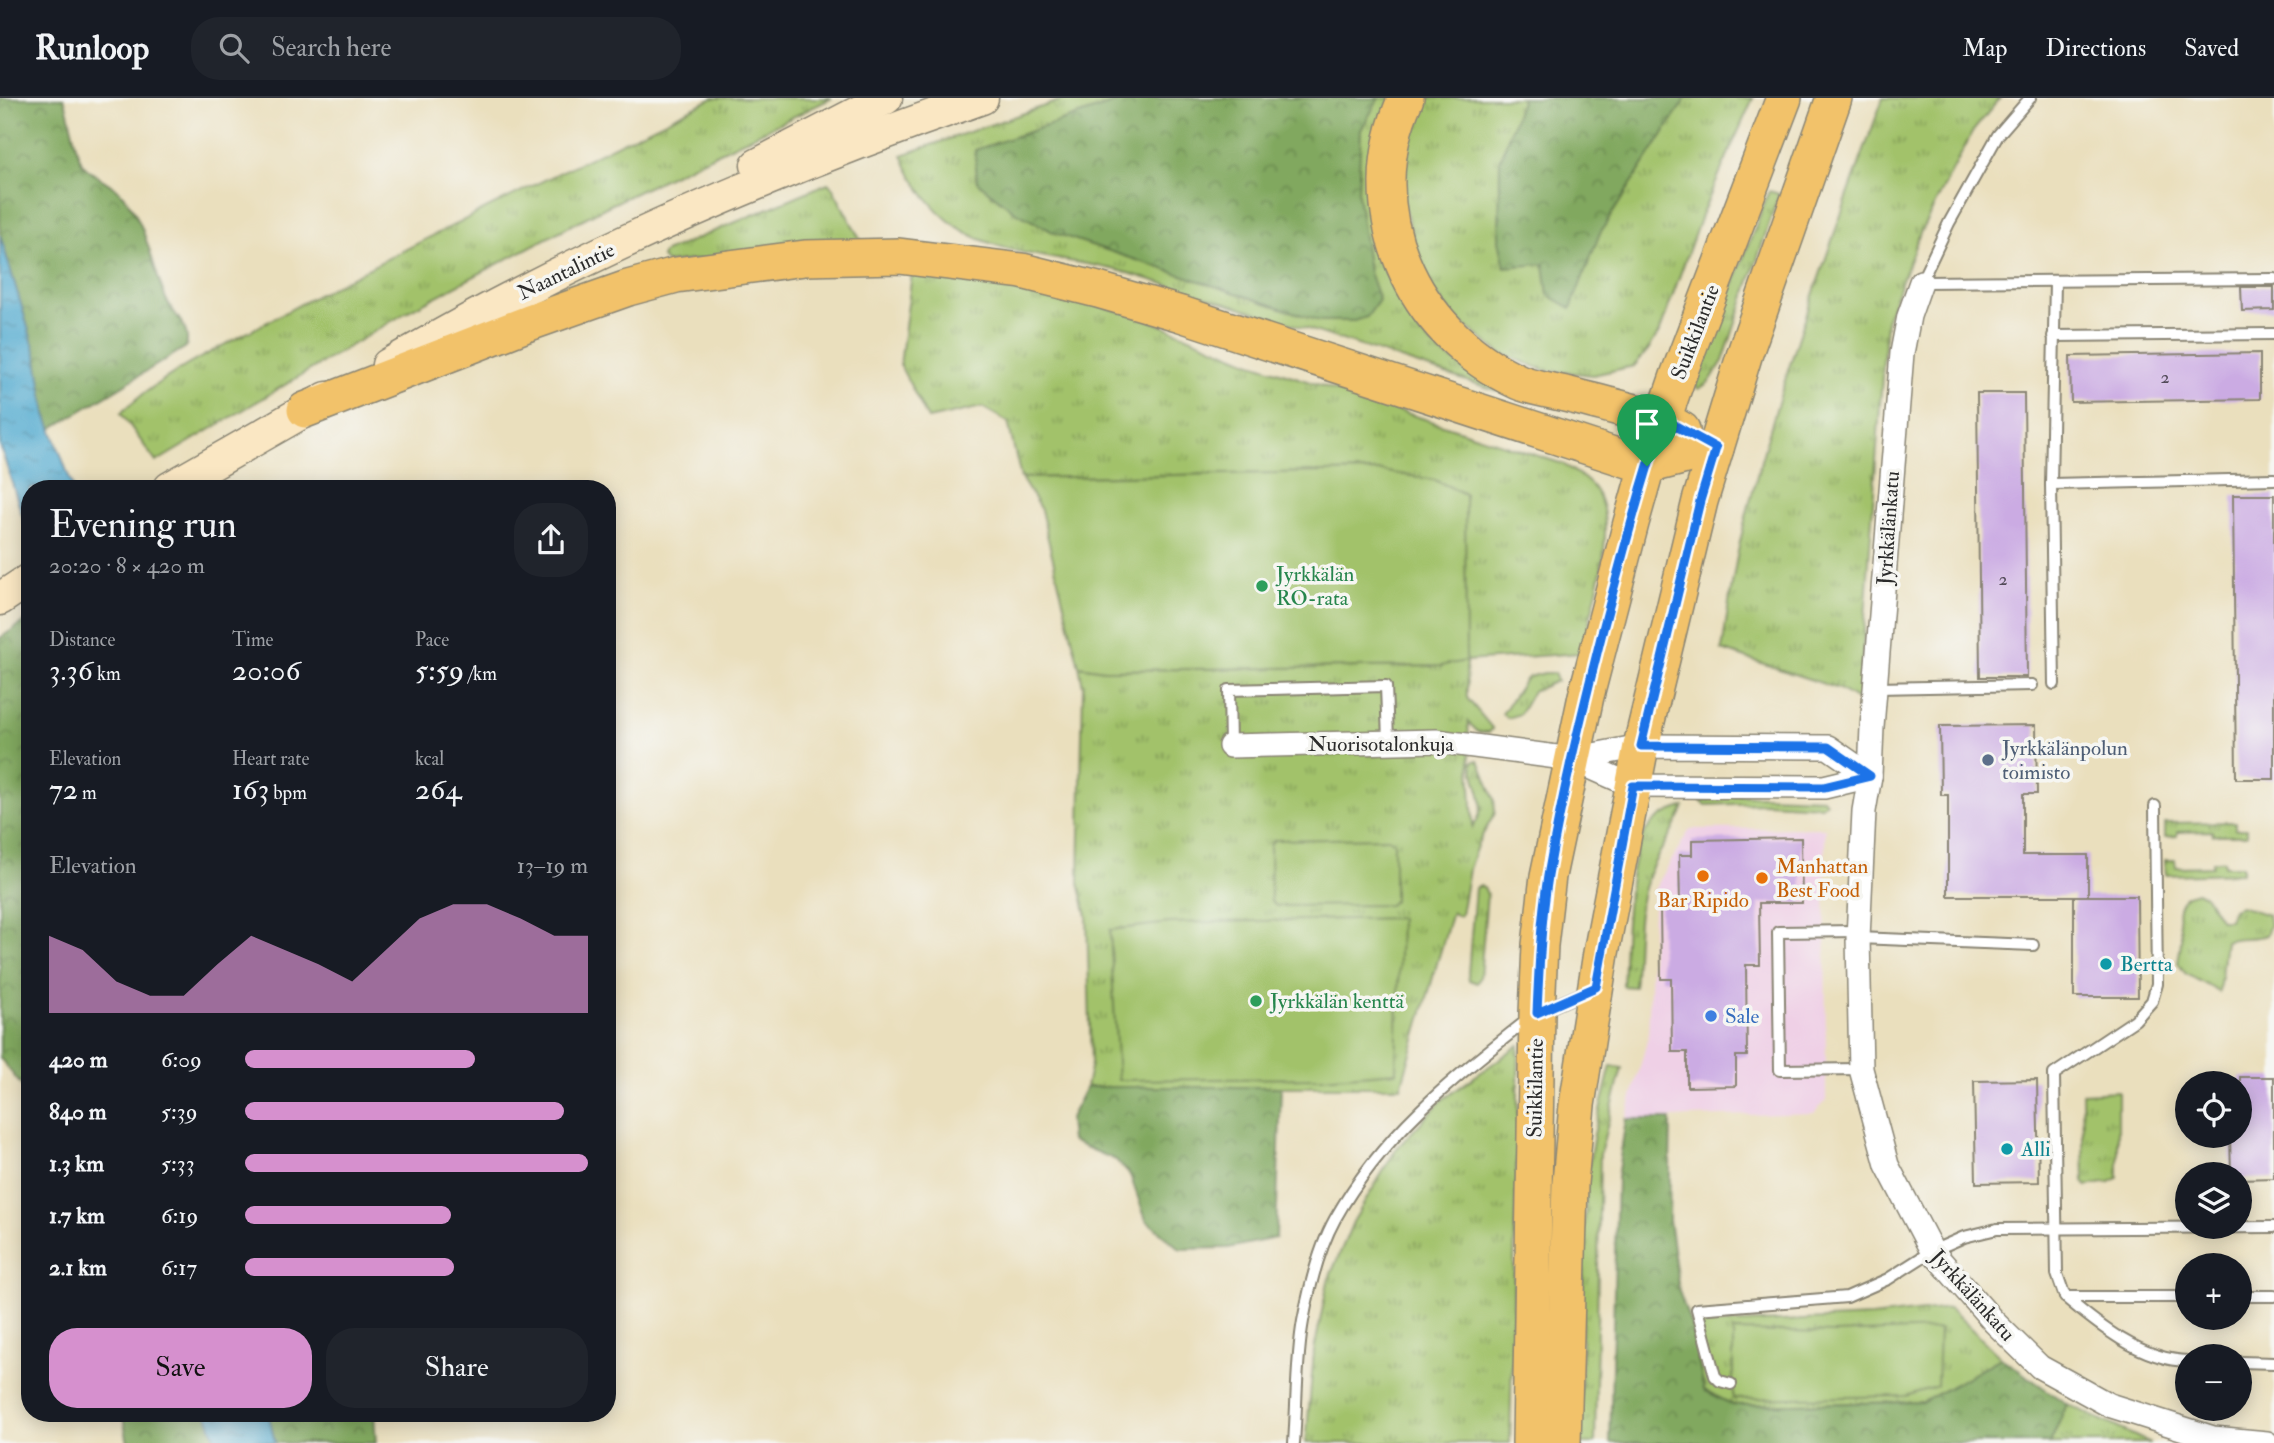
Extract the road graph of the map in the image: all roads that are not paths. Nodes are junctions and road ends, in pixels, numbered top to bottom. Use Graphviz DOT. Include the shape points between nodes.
graph roads {
  1 [pos="886,98"];
  2 [pos="982,98"];
  3 [pos="1406,98"];
  4 [pos="1784,98"];
  5 [pos="1834,98"];
  6 [pos="2030,98"];
  7 [pos="597,255"];
  8 [pos="2274,279"];
  9 [pos="2055,281"];
  10 [pos="1920,282"];
  11 [pos="2274,334"];
  12 [pos="2053,336"];
  13 [pos="305,410"];
  14 [pos="1663,419"];
  15 [pos="1716,448"];
  16 [pos="1647,466"];
  17 [pos="185,480"];
  18 [pos="2274,480"];
  19 [pos="2051,484"];
  20 [pos="21,585"];
  21 [pos="0,599"];
  22 [pos="2054,684"];
  23 [pos="2032,685"];
  24 [pos="1875,688"];
  25 [pos="1388,740"];
  26 [pos="1230,746"];
  27 [pos="1641,746"];
  28 [pos="1572,759"];
  29 [pos="1870,776"];
  30 [pos="1633,786"];
  31 [pos="2155,806"];
  32 [pos="1858,935"];
  33 [pos="2032,945"];
  34 [pos="1596,987"];
  35 [pos="1537,1013"];
  36 [pos="1861,1069"];
  37 [pos="2274,1227"];
  38 [pos="2057,1229"];
  39 [pos="1932,1251"];
  40 [pos="2252,1296"];
  41 [pos="2274,1296"];
  42 [pos="2065,1297"];
  43 [pos="2175,1297"];
  44 [pos="2175,1358"];
  45 [pos="2252,1362"];
  46 [pos="2274,1363"];
  47 [pos="1731,1384"];
  48 [pos="1294,1443"];
  49 [pos="1530,1443"];
  50 [pos="1563,1443"];
  51 [pos="2267,1443"];
  1 -- 7 [label="main road"];
  2 -- 7 [label="main road, Naantalintie" via="767,179"];
  3 -- 14 [label="main road" via="1390,144 1389,208 1404,269 1436,320 1485,364 1521,383"];
  4 -- 14 [label="main road, Suikkilantie"];
  5 -- 15 [label="main road, Suikkilantie"];
  6 -- 10 [label="lane" via="1998,135"];
  7 -- 13 [label="main road, Naantalintie"];
  8 -- 9 [label="lane"];
  9 -- 10 [label="lane"];
  9 -- 12 [label="lane"];
  10 -- 24 [label="street, Jyrkkälänkatu" via="1902,353"];
  11 -- 12 [label="lane"];
  12 -- 19 [label="lane"];
  13 -- 16 [label="main road" via="529,323 676,275 805,258 899,256 1021,271 1098,290"];
  13 -- 17 [label="main road, Naantalintie"];
  14 -- 15 [label="main road"];
  14 -- 16 [label="main road, Suikkilantie"];
  15 -- 16 [label="main road"];
  15 -- 27 [label="main road, Suikkilantie"];
  16 -- 28 [label="main road, Suikkilantie"];
  18 -- 19 [label="lane"];
  19 -- 22 [label="lane"];
  20 -- 21 [label="main road"];
  23 -- 24 [label="lane"];
  24 -- 29 [label="street, Jyrkkälänkatu"];
  25 -- 26 [label="street, Nuorisotalonkuja"];
  25 -- 26 [label="lane" via="1387,686 1229,690"];
  25 -- 28 [label="street, Nuorisotalonkuja" via="1436,741"];
  27 -- 28 [label="street"];
  27 -- 29 [label="street" via="1828,747"];
  27 -- 30 [label="main road, Suikkilantie"];
  28 -- 30 [label="street"];
  28 -- 35 [label="main road, Suikkilantie" via="1548,876"];
  29 -- 30 [label="street" via="1824,787"];
  29 -- 32 [label="street, Jyrkkälänkatu"];
  30 -- 34 [label="main road, Suikkilantie"];
  31 -- 38 [label="lane" via="2157,984 2152,1001 2134,1020 2054,1074"];
  32 -- 33 [label="lane"];
  32 -- 36 [label="street, Jyrkkälänkatu"];
  32 -- 36 [label="lane" via="1778,932 1780,1070"];
  34 -- 35 [label="lane"];
  34 -- 50 [label="main road, Suikkilantie" via="1570,1184"];
  35 -- 48 [label="lane" via="1460,1073 1389,1140 1333,1221 1303,1323"];
  35 -- 49 [label="main road, Suikkilantie"];
  36 -- 39 [label="street, Jyrkkälänkatu" via="1887,1165"];
  37 -- 38 [label="lane"];
  38 -- 39 [label="lane" via="1997,1229"];
  38 -- 42 [label="lane" via="2057,1274"];
  39 -- 47 [label="lane" via="1888,1279 1846,1297 1697,1309 1715,1376"];
  39 -- 51 [label="street, Jyrkkälänkatu" via="2040,1367 2109,1405 2213,1438"];
  40 -- 41 [label="lane"];
  42 -- 43 [label="lane"];
  42 -- 44 [label="lane" via="2142,1350"];
  45 -- 46 [label="lane"];
}
